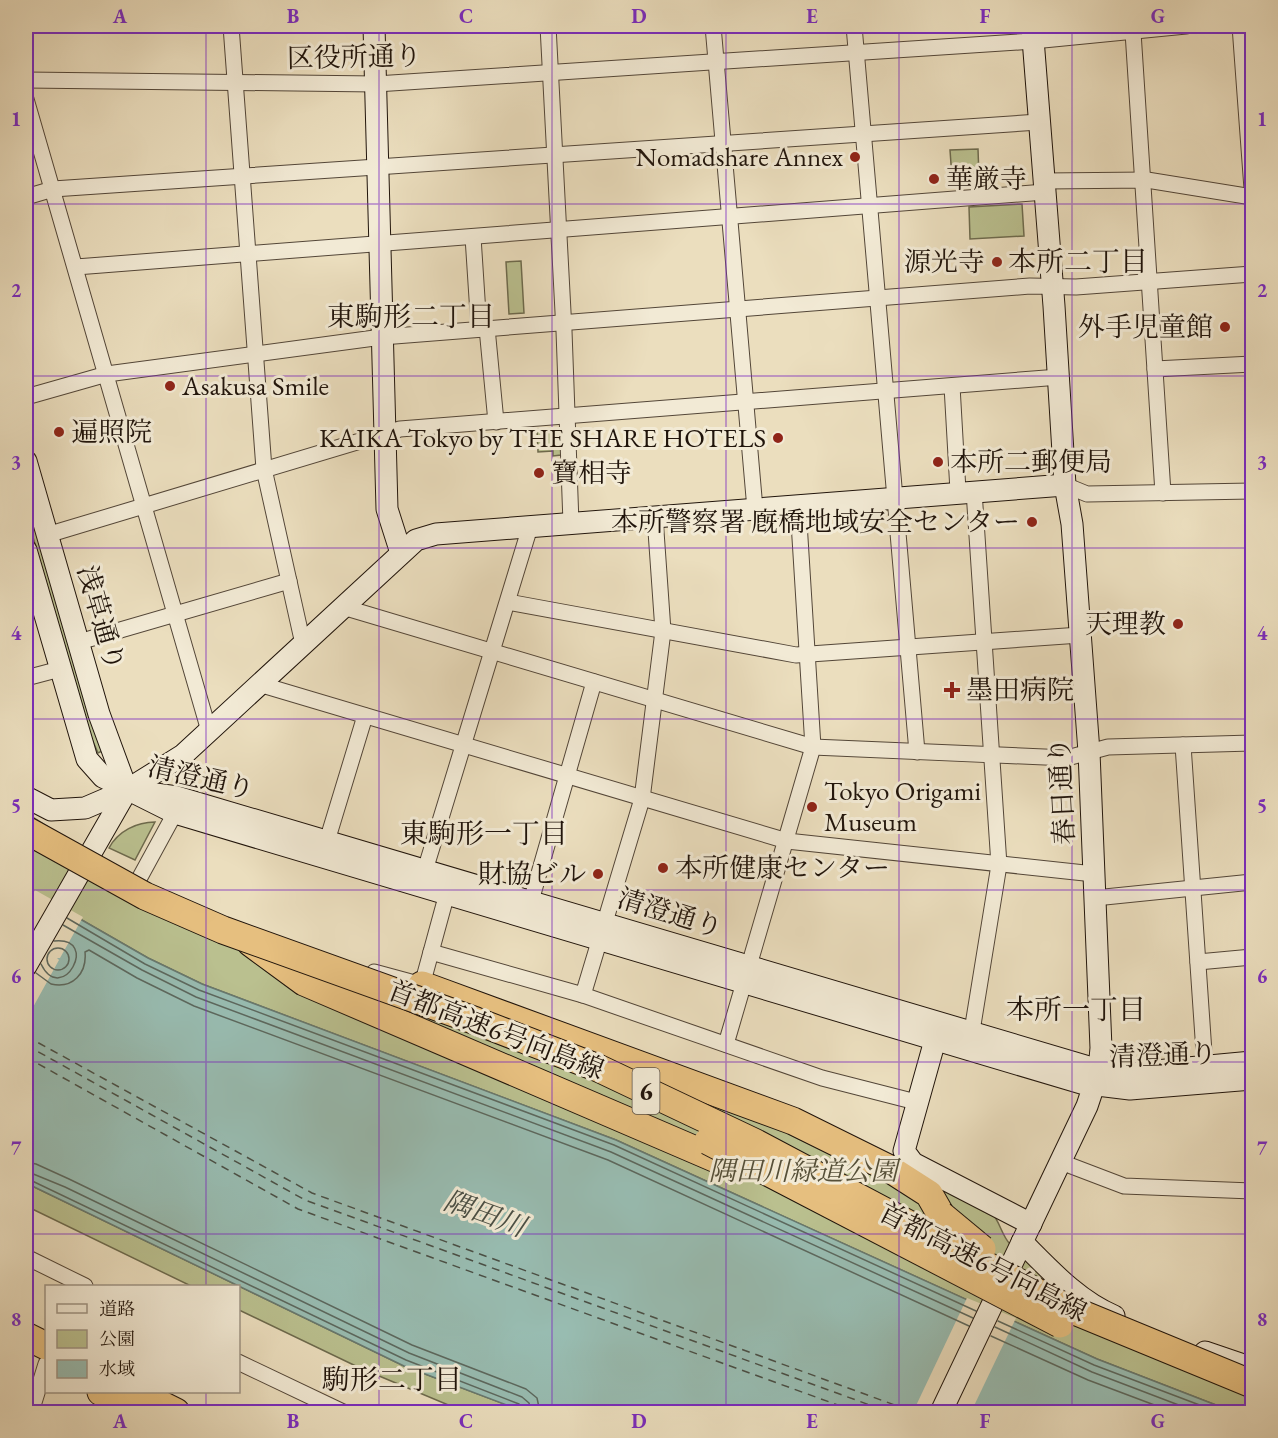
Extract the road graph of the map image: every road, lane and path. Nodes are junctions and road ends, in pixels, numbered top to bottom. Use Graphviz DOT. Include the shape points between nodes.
graph roads {
  1 [pos="231,26"];
  2 [pos="374,26"];
  3 [pos="548,26"];
  4 [pos="713,26"];
  5 [pos="854,26"];
  6 [pos="1186,26"];
  7 [pos="1240,26"];
  8 [pos="1143,29"];
  9 [pos="1032,33"];
  10 [pos="856,53"];
  11 [pos="717,62"];
  12 [pos="550,73"];
  13 [pos="26,80"];
  14 [pos="236,83"];
  15 [pos="375,84"];
  16 [pos="26,99"];
  17 [pos="1040,122"];
  18 [pos="863,133"];
  19 [pos="723,143"];
  20 [pos="555,154"];
  21 [pos="378,166"];
  22 [pos="243,176"];
  23 [pos="1142,180"];
  24 [pos="1045,187"];
  25 [pos="53,189"];
  26 [pos="1252,189"];
  27 [pos="26,197"];
  28 [pos="1252,197"];
  29 [pos="870,205"];
  30 [pos="729,216"];
  31 [pos="559,230"];
  32 [pos="473,237"];
  33 [pos="380,245"];
  34 [pos="249,254"];
  35 [pos="76,267"];
  36 [pos="1252,274"];
  37 [pos="1149,280"];
  38 [pos="1053,285"];
  39 [pos="878,298"];
  40 [pos="739,309"];
  41 [pos="564,322"];
  42 [pos="483,328"];
  43 [pos="382,337"];
  44 [pos="255,354"];
  45 [pos="1252,364"];
  46 [pos="1155,369"];
  47 [pos="107,374"];
  48 [pos="1059,377"];
  49 [pos="952,386"];
  50 [pos="886,390"];
  51 [pos="26,398"];
  52 [pos="747,403"];
  53 [pos="565,416"];
  54 [pos="496,422"];
  55 [pos="385,433"];
  56 [pos="26,461"];
  57 [pos="264,469"];
  58 [pos="1065,485"];
  59 [pos="966,491"];
  60 [pos="1252,491"];
  61 [pos="1163,493"];
  62 [pos="895,498"];
  63 [pos="145,506"];
  64 [pos="798,506"];
  65 [pos="756,509"];
  66 [pos="655,517"];
  67 [pos="571,523"];
  68 [pos="530,526"];
  69 [pos="47,535"];
  70 [pos="26,550"];
  71 [pos="401,554"];
  72 [pos="289,581"];
  73 [pos="508,602"];
  74 [pos="343,607"];
  75 [pos="175,613"];
  76 [pos="663,631"];
  77 [pos="1080,635"];
  78 [pos="79,642"];
  79 [pos="983,642"];
  80 [pos="303,644"];
  81 [pos="908,648"];
  82 [pos="492,652"];
  83 [pos="809,655"];
  84 [pos="60,669"];
  85 [pos="26,678"];
  86 [pos="594,682"];
  87 [pos="259,684"];
  88 [pos="655,701"];
  89 [pos="365,716"];
  90 [pos="209,731"];
  91 [pos="1252,743"];
  92 [pos="1183,745"];
  93 [pos="464,746"];
  94 [pos="813,747"];
  95 [pos="917,752"];
  96 [pos="1089,752"];
  97 [pos="991,756"];
  98 [pos="567,776"];
  99 [pos="127,790"];
  100 [pos="26,797"];
  101 [pos="642,799"];
  102 [pos="175,813"];
  103 [pos="26,830"];
  104 [pos="327,841"];
  105 [pos="787,841"];
  106 [pos="26,851"];
  107 [pos="87,857"];
  108 [pos="999,865"];
  109 [pos="1094,874"];
  110 [pos="423,877"];
  111 [pos="139,879"];
  112 [pos="1252,882"];
  113 [pos="450,885"];
  114 [pos="1193,889"];
  115 [pos="1095,898"];
  116 [pos="531,901"];
  117 [pos="220,919"];
  118 [pos="603,931"];
  119 [pos="431,952"];
  120 [pos="1252,957"];
  121 [pos="1198,962"];
  122 [pos="26,966"];
  123 [pos="748,975"];
  124 [pos="423,985"];
  125 [pos="584,995"];
  126 [pos="938,1031"];
  127 [pos="972,1031"];
  128 [pos="726,1044"];
  129 [pos="1252,1062"];
  130 [pos="1205,1067"];
  131 [pos="1096,1078"];
  132 [pos="1252,1079"];
  133 [pos="916,1102"];
  134 [pos="1061,1162"];
  135 [pos="1252,1191"];
  136 [pos="874,1226"];
  137 [pos="1027,1233"];
  138 [pos="26,1257"];
  139 [pos="81,1285"];
  140 [pos="1065,1306"];
  141 [pos="26,1336"];
  142 [pos="41,1358"];
  143 [pos="240,1363"];
  144 [pos="1252,1368"];
  145 [pos="1252,1384"];
  146 [pos="138,1393"];
  147 [pos="103,1399"];
  148 [pos="1252,1403"];
  149 [pos="31,1413"];
  150 [pos="141,1413"];
  151 [pos="176,1413"];
  152 [pos="344,1413"];
  153 [pos="941,1413"];
  1 -- 14 [label="street"];
  2 -- 15 [label="street"];
  3 -- 12 [label="street"];
  4 -- 11 [label="street"];
  5 -- 10 [label="street"];
  6 -- 8 [label="street, 区役所通り"];
  7 -- 26 [label="street"];
  8 -- 9 [label="street, 区役所通り"];
  8 -- 23 [label="street"];
  9 -- 10 [label="street, 区役所通り"];
  9 -- 17 [label="street, 春日通り"];
  10 -- 11 [label="street, 区役所通り"];
  10 -- 18 [label="street"];
  11 -- 12 [label="street, 区役所通り"];
  11 -- 19 [label="street"];
  12 -- 15 [label="street, 区役所通り"];
  12 -- 20 [label="street"];
  13 -- 14 [label="street, 区役所通り"];
  14 -- 15 [label="street, 区役所通り"];
  14 -- 22 [label="street"];
  15 -- 21 [label="street"];
  16 -- 25 [label="street"];
  17 -- 18 [label="street"];
  17 -- 24 [label="street, 春日通り"];
  18 -- 19 [label="street"];
  18 -- 29 [label="street"];
  19 -- 20 [label="street"];
  19 -- 30 [label="street"];
  20 -- 21 [label="street"];
  20 -- 31 [label="street"];
  21 -- 22 [label="street"];
  21 -- 33 [label="street"];
  22 -- 25 [label="street"];
  22 -- 34 [label="street"];
  23 -- 24 [label="street"];
  23 -- 28 [label="street"];
  23 -- 37 [label="street"];
  24 -- 29 [label="street"];
  24 -- 38 [label="street, 春日通り"];
  25 -- 27 [label="street"];
  25 -- 35 [label="street"];
  29 -- 30 [label="street"];
  29 -- 39 [label="street"];
  30 -- 31 [label="street"];
  30 -- 40 [label="street"];
  31 -- 32 [label="street"];
  31 -- 41 [label="street"];
  32 -- 33 [label="street"];
  32 -- 42 [label="street"];
  33 -- 34 [label="street"];
  33 -- 43 [label="street"];
  34 -- 35 [label="street"];
  34 -- 44 [label="street"];
  35 -- 47 [label="street"];
  36 -- 37 [label="street"];
  37 -- 38 [label="street" via="1076,287"];
  37 -- 46 [label="street"];
  38 -- 39 [label="street"];
  38 -- 48 [label="street, 春日通り"];
  39 -- 40 [label="street"];
  39 -- 50 [label="street"];
  40 -- 41 [label="street"];
  40 -- 52 [label="street"];
  41 -- 42 [label="street"];
  41 -- 53 [label="street"];
  42 -- 43 [label="street"];
  42 -- 54 [label="street"];
  43 -- 44 [label="street"];
  43 -- 55 [label="street"];
  44 -- 47 [label="street"];
  44 -- 57 [label="street"];
  45 -- 46 [label="street"];
  46 -- 61 [label="street"];
  47 -- 51 [label="street"];
  47 -- 63 [label="street"];
  48 -- 49 [label="street"];
  48 -- 58 [label="street, 春日通り"];
  49 -- 50 [label="street"];
  49 -- 59 [label="street"];
  50 -- 52 [label="street"];
  50 -- 62 [label="street"];
  52 -- 53 [label="street"];
  52 -- 65 [label="street"];
  53 -- 54 [label="street"];
  53 -- 67 [label="street"];
  54 -- 55 [label="street"];
  55 -- 57 [label="street"];
  55 -- 71 [label="street" via="387,509"];
  56 -- 69 [label="street, 浅草通り"];
  57 -- 63 [label="street"];
  57 -- 72 [label="street"];
  58 -- 59 [label="street"];
  58 -- 61 [label="street" via="1087,494"];
  58 -- 77 [label="street, 春日通り" via="1072,524"];
  59 -- 62 [label="street"];
  59 -- 79 [label="street"];
  60 -- 61 [label="street"];
  62 -- 64 [label="street"];
  62 -- 81 [label="street"];
  63 -- 69 [label="street"];
  63 -- 75 [label="street"];
  64 -- 65 [label="street"];
  64 -- 83 [label="street"];
  65 -- 66 [label="street"];
  66 -- 67 [label="street"];
  66 -- 76 [label="street"];
  67 -- 68 [label="street"];
  68 -- 71 [label="street" via="436,534 414,540"];
  68 -- 73 [label="street"];
  69 -- 78 [label="street, 浅草通り"];
  70 -- 84 [label="street, 浅草通り"];
  71 -- 74 [label="street"];
  72 -- 75 [label="street"];
  72 -- 80 [label="street"];
  73 -- 76 [label="street"];
  73 -- 82 [label="street"];
  74 -- 80 [label="street"];
  74 -- 82 [label="street"];
  75 -- 78 [label="street"];
  75 -- 90 [label="street"];
  76 -- 83 [label="street"];
  76 -- 88 [label="street"];
  77 -- 79 [label="street"];
  77 -- 96 [label="street, 春日通り"];
  78 -- 99 [label="street, 浅草通り" via="99,714"];
  79 -- 81 [label="street"];
  79 -- 97 [label="street"];
  80 -- 87 [label="street"];
  81 -- 83 [label="street"];
  81 -- 95 [label="street"];
  82 -- 86 [label="street"];
  82 -- 93 [label="street"];
  83 -- 94 [label="street"];
  84 -- 85 [label="street"];
  84 -- 99 [label="street, 浅草通り" via="87,759 103,777"];
  86 -- 88 [label="street"];
  86 -- 98 [label="street"];
  87 -- 89 [label="street"];
  87 -- 90 [label="street"];
  88 -- 94 [label="street"];
  88 -- 101 [label="street"];
  89 -- 93 [label="street"];
  89 -- 104 [label="street"];
  90 -- 99 [label="street" via="183,755"];
  91 -- 92 [label="street"];
  92 -- 96 [label="street" via="1108,747"];
  92 -- 114 [label="street"];
  93 -- 98 [label="street"];
  93 -- 110 [label="street"];
  94 -- 95 [label="street"];
  94 -- 105 [label="street"];
  95 -- 97 [label="street"];
  96 -- 97 [label="street" via="1067,758"];
  96 -- 109 [label="street, 春日通り"];
  97 -- 108 [label="street"];
  98 -- 101 [label="street"];
  98 -- 116 [label="street"];
  99 -- 100 [label="street" via="72,810 51,810"];
  99 -- 102 [label="street, 清澄通り"];
  99 -- 104 [label="street, 清澄通り" via="177,797"];
  99 -- 107 [label="street"];
  101 -- 105 [label="street"];
  101 -- 118 [label="street"];
  102 -- 110 [label="street, 清澄通り"];
  102 -- 111 [label="street"];
  103 -- 140 [label="highway, 首都高速6号向島線 / 6, bridge" via="145,896 223,930 598,1068 754,1142"];
  104 -- 110 [label="street, 清澄通り"];
  105 -- 108 [label="street"];
  105 -- 123 [label="street"];
  106 -- 136 [label="highway, 首都高速6号向島線 / 6, bridge" via="136,911 216,946 582,1081 745,1158"];
  107 -- 111 [label="street"];
  107 -- 122 [label="street"];
  108 -- 109 [label="street"];
  108 -- 127 [label="street"];
  109 -- 115 [label="street, 春日通り"];
  110 -- 113 [label="street, 清澄通り"];
  111 -- 117 [label="street"];
  112 -- 114 [label="street"];
  113 -- 116 [label="street, 清澄通り"];
  113 -- 118 [label="street, 清澄通り"];
  113 -- 119 [label="street"];
  114 -- 115 [label="street"];
  114 -- 121 [label="street"];
  115 -- 131 [label="street, 春日通り" via="1101,1036"];
  116 -- 118 [label="street, 清澄通り"];
  117 -- 124 [label="street" via="279,944"];
  117 -- 136 [label="highway, bridge" via="304,982"];
  118 -- 123 [label="street, 清澄通り"];
  118 -- 125 [label="street"];
  119 -- 124 [label="street"];
  119 -- 125 [label="street"];
  120 -- 121 [label="street"];
  121 -- 130 [label="street"];
  123 -- 126 [label="street, 清澄通り"];
  123 -- 128 [label="street"];
  124 -- 140 [label="highway, 6, bridge" via="793,1121 890,1169 1007,1269"];
  125 -- 128 [label="street"];
  126 -- 127 [label="street, 清澄通り"];
  126 -- 131 [label="street, 清澄通り"];
  126 -- 133 [label="street"];
  127 -- 131 [label="street, 清澄通り"];
  128 -- 133 [label="street" via="822,1078"];
  129 -- 130 [label="street, 清澄通り"];
  130 -- 131 [label="street, 清澄通り"];
  131 -- 132 [label="street, 清澄通り" via="1145,1088"];
  131 -- 134 [label="street, 春日通り"];
  133 -- 137 [label="street" via="904,1145 908,1159"];
  134 -- 135 [label="street" via="1124,1186"];
  134 -- 137 [label="street, 春日通り"];
  136 -- 148 [label="highway, 首都高速6号向島線 / 6, bridge" via="1072,1329"];
  137 -- 144 [label="street" via="1064,1283 1101,1311"];
  137 -- 153 [label="street, 春日通り, bridge"];
  138 -- 139 [label="street"];
  140 -- 145 [label="highway, 首都高速6号向島線 / 6, bridge"];
  141 -- 142 [label="highway"];
  142 -- 149 [label="street"];
  143 -- 152 [label="street"];
  146 -- 151 [label="highway"];
  147 -- 150 [label="highway"];
}
